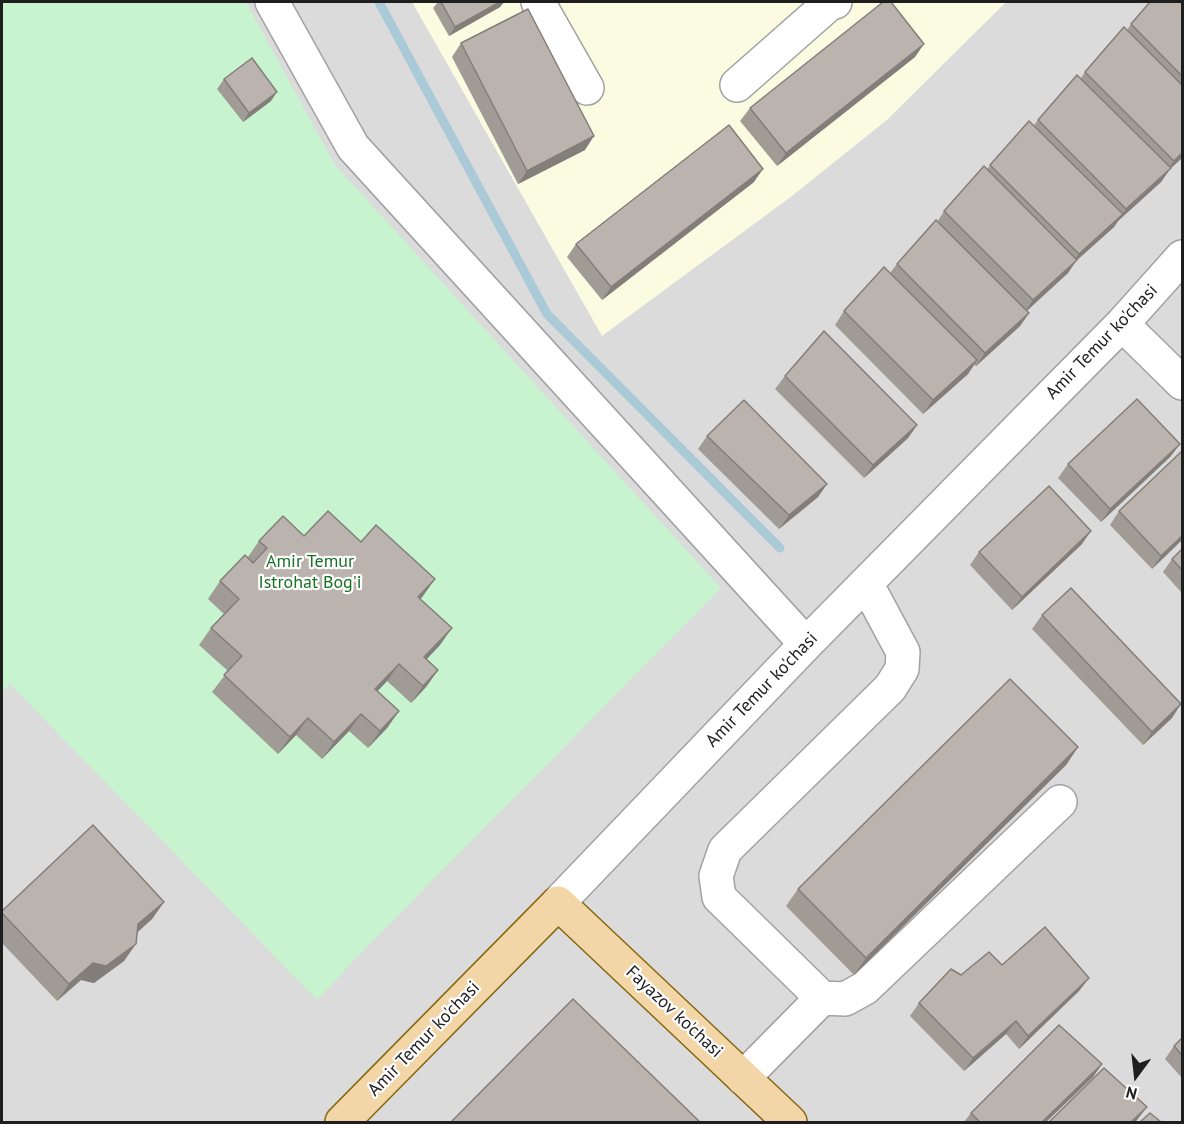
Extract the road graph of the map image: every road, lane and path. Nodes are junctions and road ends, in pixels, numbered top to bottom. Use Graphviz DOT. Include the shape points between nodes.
graph roads {
  1 [pos="272,2"];
  2 [pos="538,2"];
  3 [pos="832,2"];
  4 [pos="737,84"];
  5 [pos="587,88"];
  6 [pos="1182,257"];
  7 [pos="1122,324"];
  8 [pos="1182,383"];
  9 [pos="866,583"];
  10 [pos="806,644"];
  11 [pos="1060,802"];
  12 [pos="558,903"];
  13 [pos="822,998"];
  14 [pos="743,1078"];
  15 [pos="342,1122"];
  16 [pos="790,1122"];
  1 -- 10 [label="street" via="353,147"];
  2 -- 5 [label="street"];
  3 -- 4 [label="street"];
  6 -- 7 [label="street, Amir Temur ko'chasi"];
  7 -- 8 [label="street"];
  7 -- 9 [label="street, Amir Temur ko'chasi"];
  9 -- 10 [label="street, Amir Temur ko'chasi"];
  9 -- 13 [label="street" via="903,652 902,669 890,688 725,850 716,876 719,897"];
  10 -- 12 [label="street, Amir Temur ko'chasi"];
  11 -- 13 [label="street" via="865,988 845,999"];
  12 -- 14 [label="main road, Fayazov ko'chasi"];
  12 -- 15 [label="main road, Amir Temur ko'chasi"];
  13 -- 14 [label="street"];
  14 -- 16 [label="main road, Fayazov ko'chasi"];
}
